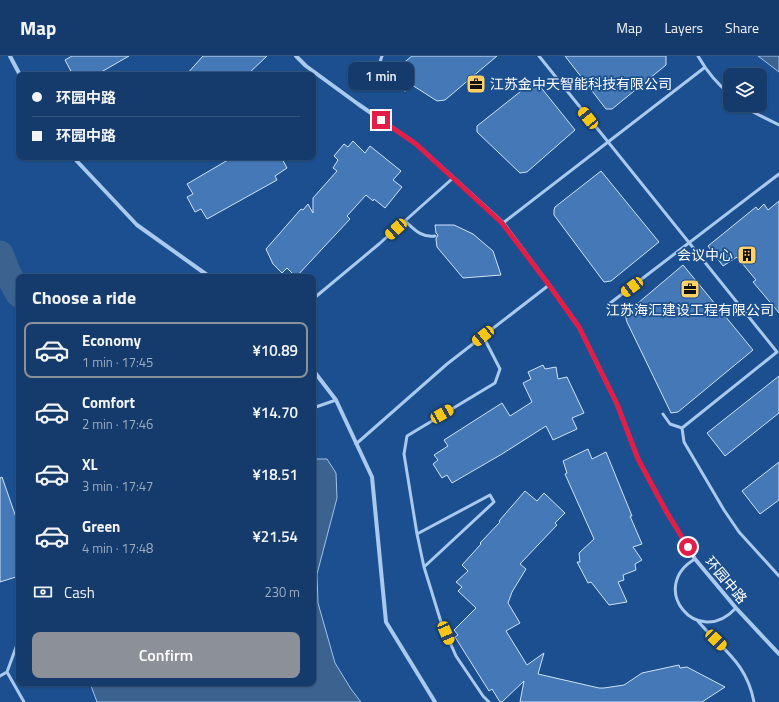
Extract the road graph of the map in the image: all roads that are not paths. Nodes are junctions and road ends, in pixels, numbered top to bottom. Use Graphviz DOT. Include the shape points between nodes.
graph roads {
  1 [pos="10,56"];
  2 [pos="296,56"];
  3 [pos="382,56"];
  4 [pos="540,56"];
  5 [pos="698,56"];
  6 [pos="704,68"];
  7 [pos="18,72"];
  8 [pos="314,72"];
  9 [pos="316,73"];
  10 [pos="723,89"];
  11 [pos="405,90"];
  12 [pos="753,112"];
  13 [pos="779,125"];
  14 [pos="608,142"];
  15 [pos="76,160"];
  16 [pos="779,174"];
  17 [pos="453,178"];
  18 [pos="404,221"];
  19 [pos="502,223"];
  20 [pos="435,236"];
  21 [pos="689,243"];
  22 [pos="206,274"];
  23 [pos="549,285"];
  24 [pos="316,295"];
  25 [pos="609,304"];
  26 [pos="483,336"];
  27 [pos="316,374"];
  28 [pos="336,400"];
  29 [pos="316,407"];
  30 [pos="663,414"];
  31 [pos="682,428"];
  32 [pos="356,444"];
  33 [pos="416,534"];
  34 [pos="695,559"];
  35 [pos="424,567"];
  36 [pos="779,576"];
  37 [pos="736,608"];
  38 [pos="697,620"];
  39 [pos="16,647"];
  40 [pos="779,654"];
  41 [pos="7,672"];
  42 [pos="0,676"];
  43 [pos="24,702"];
  44 [pos="435,702"];
  45 [pos="490,702"];
  46 [pos="754,702"];
  1 -- 7 [label="street"];
  2 -- 8 [label="street, 环园中路"];
  3 -- 11 [label="lane" via="379,62 381,70"];
  4 -- 14 [label="lane"];
  5 -- 6 [label="lane"];
  6 -- 10 [label="lane"];
  6 -- 14 [label="lane"];
  9 -- 17 [label="street, 环园中路" via="416,144"];
  12 -- 13 [label="lane"];
  14 -- 19 [label="lane"];
  14 -- 21 [label="lane"];
  15 -- 22 [label="street" via="137,225"];
  16 -- 21 [label="lane"];
  17 -- 18 [label="lane"];
  17 -- 19 [label="street, 环园中路"];
  18 -- 20 [label="lane" via="422,236"];
  18 -- 24 [label="lane"];
  19 -- 23 [label="street, 环园中路"];
  21 -- 25 [label="lane"];
  21 -- 31 [label="lane" via="777,352"];
  23 -- 26 [label="lane"];
  23 -- 34 [label="street, 环园中路" via="579,327 617,404 638,459"];
  26 -- 32 [label="lane"];
  26 -- 33 [label="lane" via="500,369 495,383 408,436 404,454"];
  27 -- 28 [label="street"];
  28 -- 29 [label="lane"];
  28 -- 32 [label="street"];
  30 -- 31 [label="lane" via="670,424"];
  31 -- 36 [label="lane" via="684,442 724,510 739,532"];
  32 -- 44 [label="street" via="372,477 386,622"];
  33 -- 35 [label="lane"];
  33 -- 35 [label="lane" via="490,494 494,502"];
  34 -- 37 [label="street, 环园中路"];
  34 -- 38 [label="lane" via="678,575 675,589 683,610"];
  35 -- 45 [label="lane" via="441,622 456,656 483,696"];
  37 -- 38 [label="lane" via="730,615 714,622"];
  37 -- 40 [label="street, 环园中路"];
  38 -- 46 [label="lane" via="740,665"];
  39 -- 41 [label="lane"];
  41 -- 42 [label="lane"];
  41 -- 43 [label="lane"];
}
